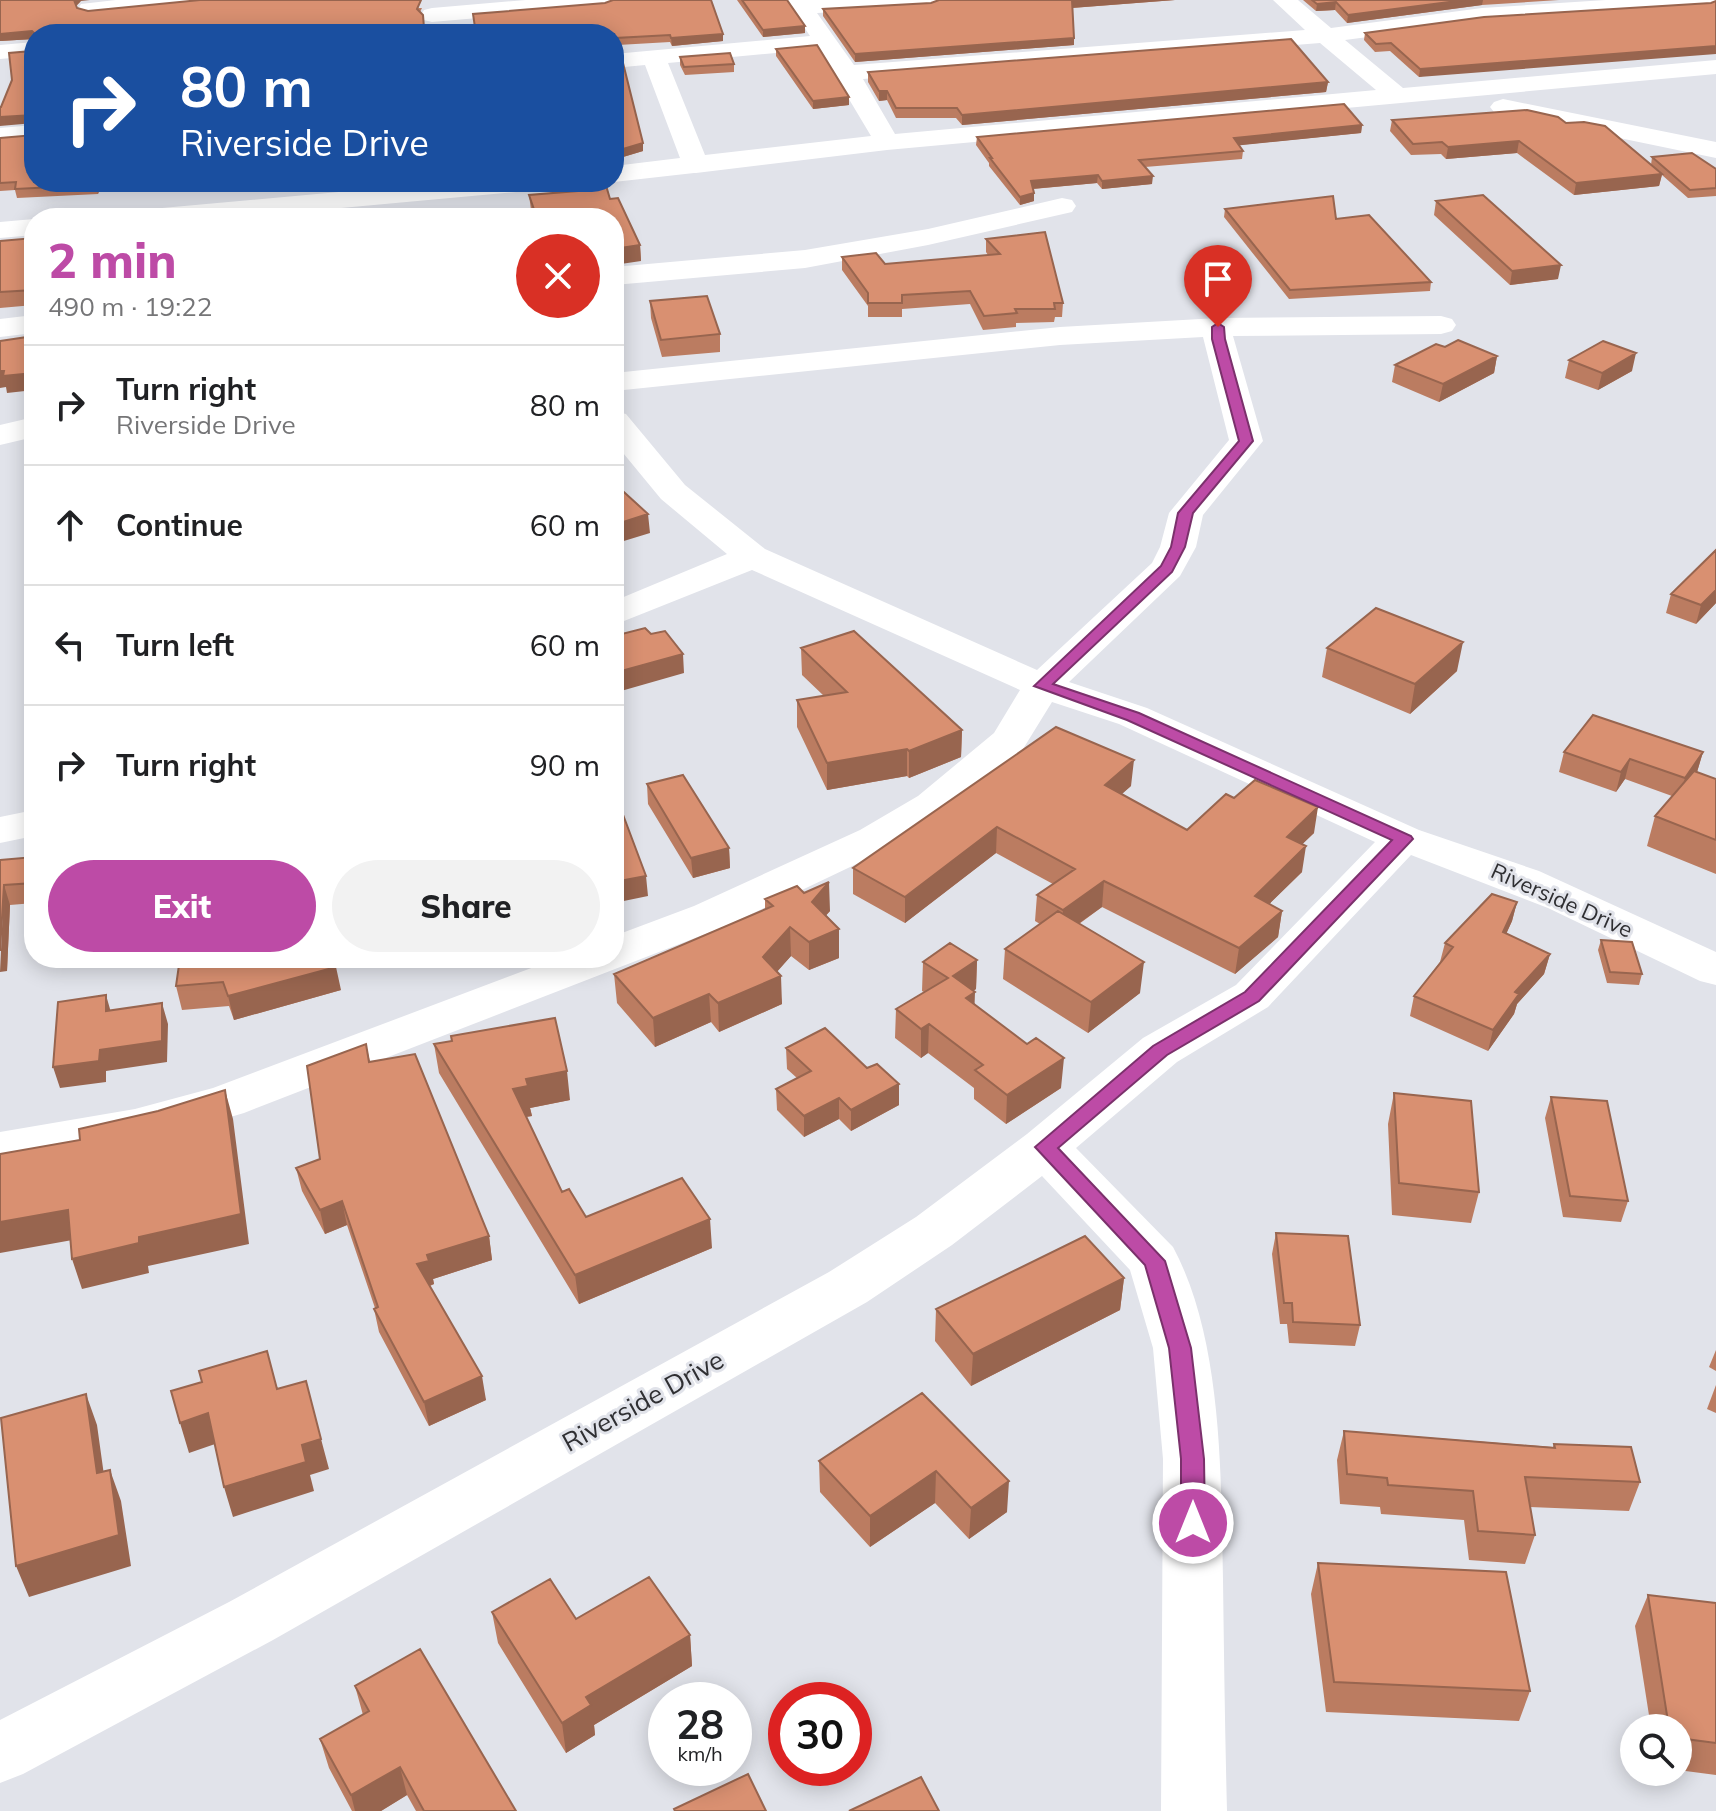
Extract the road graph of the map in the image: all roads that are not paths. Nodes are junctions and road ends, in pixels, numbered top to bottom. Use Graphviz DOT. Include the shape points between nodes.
graph roads {
  1 [pos="200,0"];
  2 [pos="605,0"];
  3 [pos="930,0"];
  4 [pos="1284,0"];
  5 [pos="1709,0"];
  6 [pos="89,4"];
  7 [pos="800,4"];
  8 [pos="1473,8"];
  9 [pos="434,16"];
  10 [pos="88,24"];
  11 [pos="1327,35"];
  12 [pos="823,42"];
  13 [pos="24,50"];
  14 [pos="0,52"];
  15 [pos="654,58"];
  16 [pos="624,60"];
  17 [pos="1716,67"];
  18 [pos="847,73"];
  19 [pos="1428,92"];
  20 [pos="1395,94"];
  21 [pos="24,134"];
  22 [pos="0,136"];
  23 [pos="887,142"];
  24 [pos="1716,150"];
  25 [pos="696,165"];
  26 [pos="624,173"];
  27 [pos="407,192"];
  28 [pos="1062,206"];
  29 [pos="243,208"];
  30 [pos="24,228"];
  31 [pos="0,230"];
  32 [pos="624,275"];
  33 [pos="24,325"];
  34 [pos="1441,325"];
  35 [pos="1218,327"];
  36 [pos="0,328"];
  37 [pos="624,381"];
  38 [pos="24,429"];
  39 [pos="624,433"];
  40 [pos="0,435"];
  41 [pos="752,557"];
  42 [pos="624,610"];
  43 [pos="1042,686"];
  44 [pos="24,825"];
  45 [pos="0,830"];
  46 [pos="1404,839"];
  47 [pos="624,949"];
  48 [pos="576,968"];
  49 [pos="1716,970"];
  50 [pos="1045,1147"];
  51 [pos="0,1150"];
  52 [pos="0,1753"];
  53 [pos="1194,1811"];
  1 -- 6 [label="street"];
  2 -- 9 [label="street"];
  3 -- 7 [label="street"];
  4 -- 11 [label="street"];
  5 -- 8 [label="street"];
  6 -- 10 [label="street"];
  7 -- 12 [label="street"];
  8 -- 11 [label="street"];
  11 -- 18 [label="street"];
  11 -- 20 [label="street"];
  12 -- 15 [label="street"];
  12 -- 18 [label="street"];
  13 -- 14 [label="street"];
  15 -- 16 [label="street"];
  15 -- 25 [label="street"];
  17 -- 19 [label="street"];
  18 -- 23 [label="street"];
  19 -- 20 [label="street"];
  19 -- 24 [label="street"];
  20 -- 23 [label="street"];
  21 -- 22 [label="street"];
  23 -- 25 [label="street"];
  25 -- 26 [label="street"];
  27 -- 29 [label="street"];
  28 -- 32 [label="street" via="805,259"];
  30 -- 31 [label="street"];
  33 -- 36 [label="street"];
  34 -- 35 [label="street"];
  35 -- 37 [label="street" via="1060,336"];
  35 -- 43 [label="street" via="1246,441 1186,513 1167,568"];
  38 -- 40 [label="street"];
  39 -- 41 [label="street, Riverside Drive" via="673,492"];
  41 -- 42 [label="street"];
  41 -- 43 [label="street, Riverside Drive"];
  43 -- 46 [label="street, Riverside Drive" via="1133,716"];
  43 -- 47 [label="street" via="1009,740 933,805 807,871"];
  44 -- 45 [label="street"];
  46 -- 49 [label="street, Riverside Drive" via="1458,854 1561,897"];
  46 -- 50 [label="street, Riverside Drive" via="1252,996 1160,1050"];
  48 -- 51 [label="street" via="227,1101 135,1127"];
  50 -- 52 [label="street, Riverside Drive" via="934,1231 848,1287 251,1621"];
  50 -- 53 [label="street" via="1154,1261 1180,1348 1192,1459"];
}
